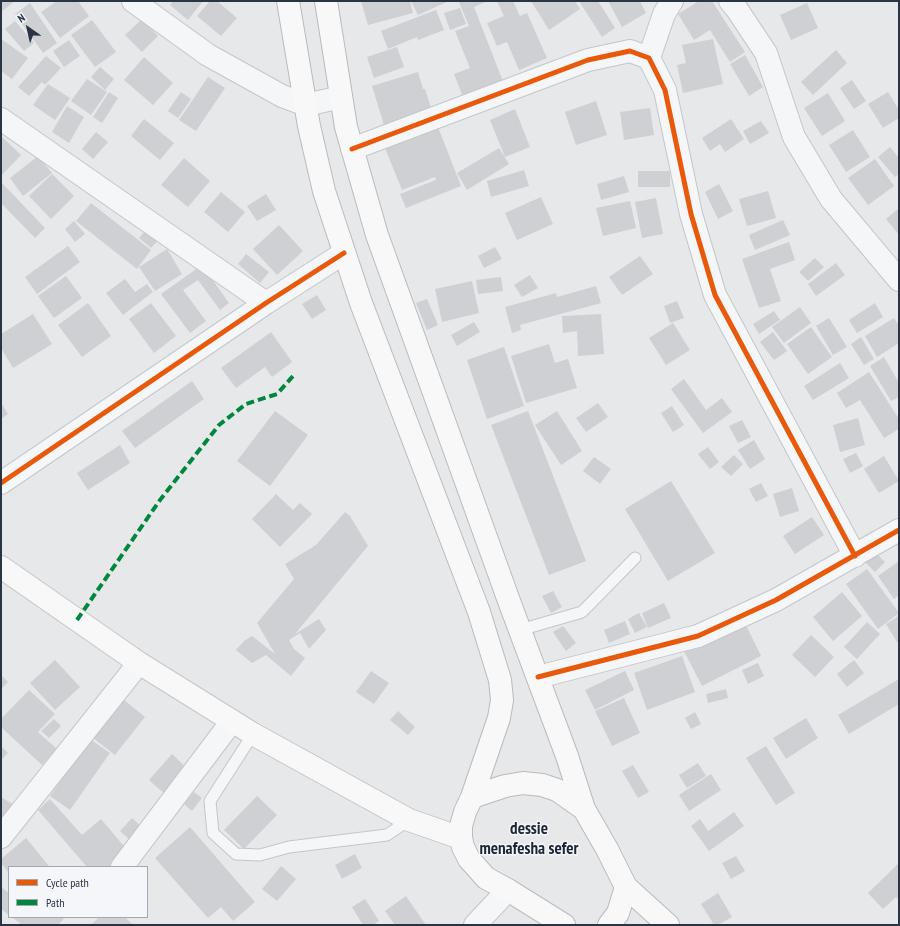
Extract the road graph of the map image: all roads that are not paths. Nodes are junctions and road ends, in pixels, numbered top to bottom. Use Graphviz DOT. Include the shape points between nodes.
graph roads {
  1 [pos="133,1"];
  2 [pos="288,1"];
  3 [pos="326,1"];
  4 [pos="672,1"];
  5 [pos="730,1"];
  6 [pos="649,58"];
  7 [pos="341,97"];
  8 [pos="306,105"];
  9 [pos="1,119"];
  10 [pos="352,149"];
  11 [pos="344,253"];
  12 [pos="899,280"];
  13 [pos="266,303"];
  14 [pos="1,483"];
  15 [pos="899,530"];
  16 [pos="488,542"];
  17 [pos="456,551"];
  18 [pos="855,556"];
  19 [pos="635,558"];
  20 [pos="1,567"];
  21 [pos="520,630"];
  22 [pos="139,663"];
  23 [pos="538,677"];
  24 [pos="232,721"];
  25 [pos="253,734"];
  26 [pos="472,797"];
  27 [pos="584,809"];
  28 [pos="409,820"];
  29 [pos="1,837"];
  30 [pos="461,838"];
  31 [pos="123,866"];
  32 [pos="626,887"];
  33 [pos="508,890"];
  34 [pos="475,925"];
  35 [pos="564,925"];
  36 [pos="609,925"];
  37 [pos="668,925"];
  1 -- 8 [label="street" via="208,55 282,96"];
  2 -- 8 [label="main road"];
  3 -- 7 [label="main road"];
  4 -- 6 [label="street" via="664,14"];
  5 -- 12 [label="street" via="766,53 794,137 831,199"];
  6 -- 10 [label="street" via="630,51 588,60"];
  6 -- 18 [label="street" via="665,90 691,214 715,295"];
  7 -- 8 [label="street"];
  7 -- 10 [label="main road"];
  8 -- 11 [label="main road" via="324,191"];
  9 -- 13 [label="street"];
  10 -- 16 [label="main road" via="377,235"];
  11 -- 13 [label="street"];
  11 -- 17 [label="main road"];
  13 -- 14 [label="street"];
  15 -- 18 [label="street"];
  16 -- 17 [label="main road"];
  16 -- 21 [label="main road"];
  17 -- 26 [label="main road" via="479,612 500,680 502,700 499,718"];
  18 -- 23 [label="street" via="776,600 698,636"];
  19 -- 21 [label="lane" via="582,612"];
  20 -- 22 [label="main road"];
  21 -- 23 [label="main road"];
  22 -- 24 [label="main road"];
  22 -- 29 [label="street"];
  23 -- 27 [label="main road"];
  24 -- 25 [label="main road"];
  24 -- 31 [label="street"];
  25 -- 28 [label="main road"];
  25 -- 28 [label="lane" via="210,801 213,833 236,854 260,855 289,847 387,835"];
  26 -- 27 [label="main road" via="523,783 542,785 557,790"];
  26 -- 30 [label="main road" via="461,826"];
  27 -- 32 [label="main road"];
  28 -- 30 [label="main road"];
  30 -- 33 [label="main road" via="469,860 475,868 486,878"];
  32 -- 36 [label="main road" via="618,913"];
  32 -- 37 [label="main road"];
  33 -- 34 [label="street"];
  33 -- 35 [label="main road"];
}
